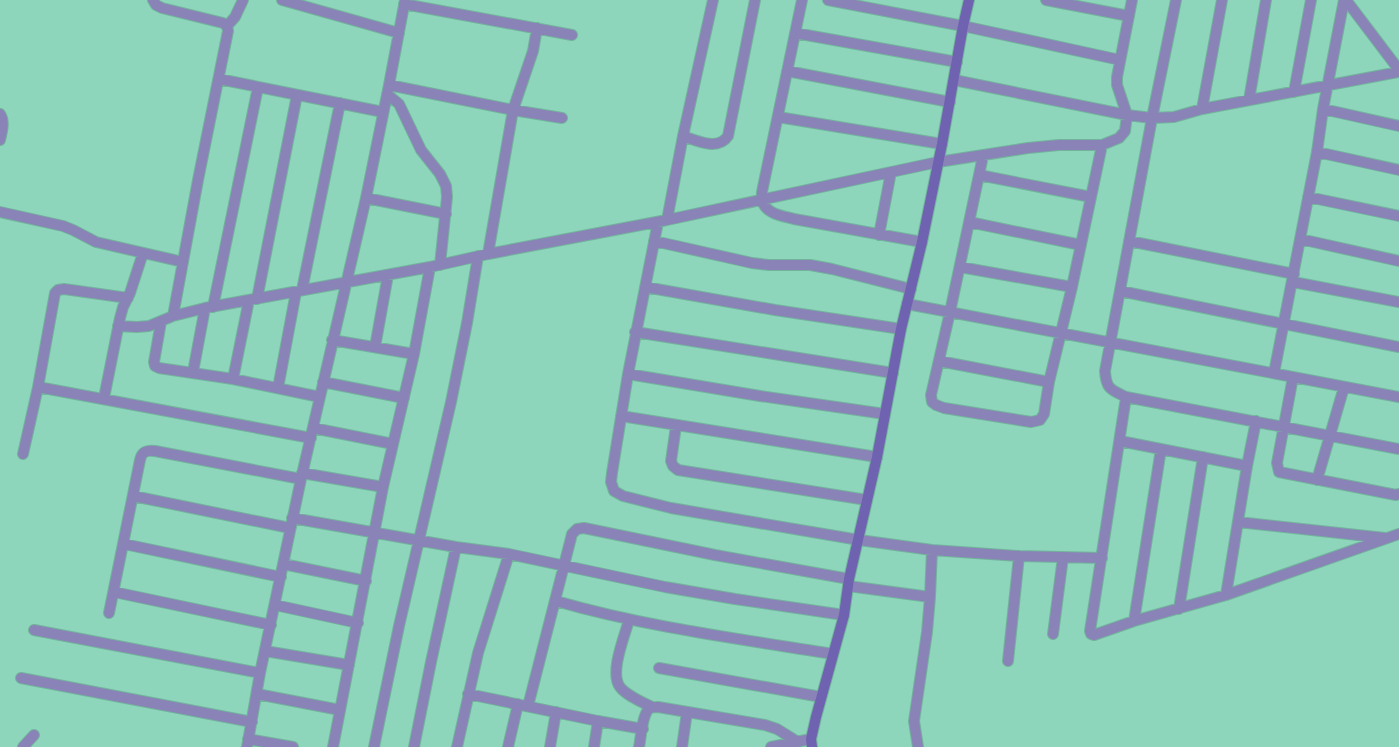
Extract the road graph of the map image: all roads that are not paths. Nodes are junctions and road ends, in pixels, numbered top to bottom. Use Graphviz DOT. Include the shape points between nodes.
graph roads {
  1 [pos="153,0"];
  2 [pos="243,0"];
  3 [pos="282,0"];
  4 [pos="712,0"];
  5 [pos="755,0"];
  6 [pos="802,0"];
  7 [pos="828,0"];
  8 [pos="969,0"];
  9 [pos="1046,0"];
  10 [pos="1132,0"];
  11 [pos="1176,0"];
  12 [pos="1222,0"];
  13 [pos="1266,0"];
  14 [pos="1311,0"];
  15 [pos="1345,0"];
  16 [pos="404,2"];
  17 [pos="1129,16"];
  18 [pos="228,26"];
  19 [pos="963,26"];
  20 [pos="538,28"];
  21 [pos="399,33"];
  22 [pos="795,33"];
  23 [pos="572,34"];
  24 [pos="1120,60"];
  25 [pos="957,62"];
  26 [pos="787,71"];
  27 [pos="1399,71"];
  28 [pos="219,79"];
  29 [pos="954,80"];
  30 [pos="1328,85"];
  31 [pos="258,87"];
  32 [pos="388,90"];
  33 [pos="1294,92"];
  34 [pos="296,95"];
  35 [pos="1248,100"];
  36 [pos="950,102"];
  37 [pos="340,103"];
  38 [pos="1202,109"];
  39 [pos="1323,109"];
  40 [pos="513,110"];
  41 [pos="383,112"];
  42 [pos="0,114"];
  43 [pos="1126,115"];
  44 [pos="778,117"];
  45 [pos="562,118"];
  46 [pos="1152,118"];
  47 [pos="1399,126"];
  48 [pos="683,136"];
  49 [pos="0,140"];
  50 [pos="942,144"];
  51 [pos="1102,145"];
  52 [pos="1317,152"];
  53 [pos="983,156"];
  54 [pos="938,162"];
  55 [pos="1399,170"];
  56 [pos="891,172"];
  57 [pos="979,175"];
  58 [pos="1308,196"];
  59 [pos="1091,197"];
  60 [pos="366,198"];
  61 [pos="762,200"];
  62 [pos="0,212"];
  63 [pos="446,214"];
  64 [pos="1399,216"];
  65 [pos="663,221"];
  66 [pos="969,222"];
  67 [pos="879,235"];
  68 [pos="1300,239"];
  69 [pos="654,241"];
  70 [pos="1130,241"];
  71 [pos="922,242"];
  72 [pos="1081,245"];
  73 [pos="143,253"];
  74 [pos="483,255"];
  75 [pos="1399,261"];
  76 [pos="183,262"];
  77 [pos="435,266"];
  78 [pos="960,267"];
  79 [pos="388,275"];
  80 [pos="1293,278"];
  81 [pos="345,282"];
  82 [pos="645,287"];
  83 [pos="1072,287"];
  84 [pos="911,289"];
  85 [pos="299,291"];
  86 [pos="1120,291"];
  87 [pos="128,298"];
  88 [pos="253,299"];
  89 [pos="1399,302"];
  90 [pos="907,304"];
  91 [pos="209,307"];
  92 [pos="950,312"];
  93 [pos="174,316"];
  94 [pos="161,322"];
  95 [pos="1284,325"];
  96 [pos="118,326"];
  97 [pos="901,329"];
  98 [pos="635,332"];
  99 [pos="1061,334"];
  100 [pos="332,340"];
  101 [pos="1111,342"];
  102 [pos="375,347"];
  103 [pos="1399,347"];
  104 [pos="414,354"];
  105 [pos="939,361"];
  106 [pos="193,372"];
  107 [pos="893,372"];
  108 [pos="628,374"];
  109 [pos="1274,374"];
  110 [pos="1292,377"];
  111 [pos="233,378"];
  112 [pos="323,382"];
  113 [pos="1050,382"];
  114 [pos="38,386"];
  115 [pos="1344,387"];
  116 [pos="278,388"];
  117 [pos="1126,396"];
  118 [pos="320,397"];
  119 [pos="1399,397"];
  120 [pos="104,398"];
  121 [pos="404,398"];
  122 [pos="885,414"];
  123 [pos="621,416"];
  124 [pos="1256,421"];
  125 [pos="676,426"];
  126 [pos="1284,426"];
  127 [pos="312,433"];
  128 [pos="1330,436"];
  129 [pos="1120,441"];
  130 [pos="393,444"];
  131 [pos="1161,449"];
  132 [pos="1399,449"];
  133 [pos="24,454"];
  134 [pos="877,457"];
  135 [pos="1203,457"];
  136 [pos="1247,466"];
  137 [pos="301,476"];
  138 [pos="1317,480"];
  139 [pos="383,487"];
  140 [pos="1399,494"];
  141 [pos="133,496"];
  142 [pos="867,500"];
  143 [pos="1238,522"];
  144 [pos="291,523"];
  145 [pos="374,533"];
  146 [pos="1399,534"];
  147 [pos="1389,538"];
  148 [pos="859,540"];
  149 [pos="419,541"];
  150 [pos="124,544"];
  151 [pos="456,547"];
  152 [pos="932,550"];
  153 [pos="509,554"];
  154 [pos="1019,556"];
  155 [pos="1063,557"];
  156 [pos="1102,558"];
  157 [pos="283,564"];
  158 [pos="564,566"];
  159 [pos="281,577"];
  160 [pos="366,581"];
  161 [pos="849,582"];
  162 [pos="114,592"];
  163 [pos="1226,595"];
  164 [pos="930,596"];
  165 [pos="556,601"];
  166 [pos="275,605"];
  167 [pos="1179,608"];
  168 [pos="109,613"];
  169 [pos="844,615"];
  170 [pos="629,620"];
  171 [pos="1134,621"];
  172 [pos="358,623"];
  173 [pos="271,625"];
  174 [pos="34,630"];
  175 [pos="1053,634"];
  176 [pos="265,651"];
  177 [pos="834,654"];
  178 [pos="1008,661"];
  179 [pos="349,665"];
  180 [pos="659,668"];
  181 [pos="260,673"];
  182 [pos="21,678"];
  183 [pos="257,694"];
  184 [pos="468,694"];
  185 [pos="821,697"];
  186 [pos="523,705"];
  187 [pos="652,707"];
  188 [pos="340,710"];
  189 [pos="556,712"];
  190 [pos="687,712"];
  191 [pos="598,721"];
  192 [pos="252,722"];
  193 [pos="643,729"];
  194 [pos="34,735"];
  195 [pos="798,742"];
  196 [pos="247,743"];
  197 [pos="812,743"];
  198 [pos="23,747"];
  199 [pos="293,747"];
  200 [pos="333,747"];
  201 [pos="374,747"];
  202 [pos="414,747"];
  203 [pos="457,747"];
  204 [pos="508,747"];
  205 [pos="550,747"];
  206 [pos="594,747"];
  207 [pos="639,747"];
  208 [pos="682,747"];
  209 [pos="771,747"];
  210 [pos="918,747"];
  1 -- 18 [label="street" via="162,8"];
  2 -- 18 [label="street"];
  3 -- 21 [label="street"];
  4 -- 48 [label="street"];
  5 -- 48 [label="street" via="728,136 719,144 699,142"];
  6 -- 22 [label="street"];
  7 -- 19 [label="street"];
  8 -- 19 [label="street"];
  9 -- 17 [label="street"];
  10 -- 17 [label="street"];
  11 -- 46 [label="street"];
  12 -- 38 [label="street"];
  13 -- 35 [label="street"];
  14 -- 33 [label="street"];
  15 -- 27 [label="street"];
  15 -- 30 [label="street"];
  16 -- 20 [label="street"];
  16 -- 21 [label="street"];
  17 -- 24 [label="street"];
  18 -- 28 [label="street"];
  19 -- 24 [label="street"];
  19 -- 25 [label="street"];
  20 -- 23 [label="street"];
  20 -- 40 [label="street"];
  21 -- 32 [label="street"];
  22 -- 25 [label="street"];
  22 -- 26 [label="street"];
  24 -- 43 [label="street" via="1117,85"];
  25 -- 29 [label="street"];
  26 -- 36 [label="street"];
  26 -- 44 [label="street"];
  27 -- 30 [label="street"];
  28 -- 31 [label="street"];
  28 -- 76 [label="street"];
  29 -- 36 [label="street"];
  29 -- 43 [label="street"];
  30 -- 33 [label="street"];
  30 -- 39 [label="street"];
  31 -- 34 [label="street"];
  31 -- 91 [label="street"];
  32 -- 40 [label="street"];
  32 -- 41 [label="street"];
  32 -- 63 [label="street" via="399,104 421,150 446,186"];
  33 -- 35 [label="street"];
  34 -- 37 [label="street"];
  34 -- 88 [label="street"];
  35 -- 38 [label="street"];
  36 -- 50 [label="street"];
  37 -- 41 [label="street"];
  37 -- 85 [label="street"];
  38 -- 46 [label="street" via="1174,117"];
  39 -- 47 [label="street"];
  39 -- 52 [label="street"];
  40 -- 45 [label="street"];
  40 -- 74 [label="street"];
  41 -- 60 [label="street"];
  42 -- 49 [label="street" via="3,123"];
  43 -- 46 [label="street"];
  43 -- 51 [label="street" via="1125,131 1119,138"];
  44 -- 50 [label="street"];
  44 -- 61 [label="street" via="762,187"];
  46 -- 70 [label="street"];
  48 -- 65 [label="street"];
  50 -- 54 [label="street"];
  51 -- 53 [label="street" via="1059,145"];
  51 -- 59 [label="street"];
  52 -- 55 [label="street"];
  52 -- 58 [label="street"];
  53 -- 54 [label="street"];
  53 -- 57 [label="street"];
  54 -- 56 [label="street"];
  54 -- 71 [label="street"];
  56 -- 61 [label="street"];
  56 -- 67 [label="street"];
  57 -- 59 [label="street"];
  57 -- 66 [label="street"];
  58 -- 64 [label="street"];
  58 -- 68 [label="street"];
  59 -- 72 [label="street"];
  60 -- 63 [label="street"];
  60 -- 81 [label="street"];
  61 -- 65 [label="street"];
  61 -- 67 [label="street" via="766,207 775,213 794,219"];
  62 -- 73 [label="street" via="63,226 96,242"];
  63 -- 77 [label="street"];
  65 -- 69 [label="street"];
  65 -- 74 [label="street"];
  66 -- 72 [label="street"];
  66 -- 78 [label="street"];
  67 -- 71 [label="street"];
  68 -- 75 [label="street"];
  68 -- 80 [label="street"];
  69 -- 82 [label="street"];
  69 -- 84 [label="street" via="757,264 825,267"];
  70 -- 80 [label="street"];
  70 -- 86 [label="street"];
  71 -- 84 [label="street"];
  72 -- 83 [label="street"];
  73 -- 76 [label="street"];
  73 -- 87 [label="street"];
  74 -- 77 [label="street"];
  74 -- 149 [label="street"];
  76 -- 93 [label="street"];
  77 -- 79 [label="street"];
  77 -- 104 [label="street"];
  78 -- 83 [label="street"];
  78 -- 92 [label="street"];
  79 -- 81 [label="street"];
  79 -- 102 [label="street"];
  80 -- 89 [label="street"];
  80 -- 95 [label="street"];
  81 -- 85 [label="street"];
  81 -- 100 [label="street"];
  82 -- 97 [label="street"];
  82 -- 98 [label="street"];
  83 -- 99 [label="street"];
  84 -- 90 [label="street"];
  85 -- 88 [label="street"];
  85 -- 116 [label="street"];
  86 -- 95 [label="street"];
  86 -- 101 [label="street"];
  87 -- 96 [label="street"];
  87 -- 114 [label="street" via="58,290"];
  88 -- 91 [label="street"];
  88 -- 111 [label="street"];
  90 -- 92 [label="street"];
  90 -- 97 [label="street"];
  91 -- 93 [label="street"];
  91 -- 106 [label="street"];
  92 -- 99 [label="street"];
  92 -- 105 [label="street"];
  93 -- 94 [label="street"];
  94 -- 96 [label="street" via="149,326"];
  94 -- 106 [label="street" via="155,366"];
  95 -- 103 [label="street"];
  95 -- 109 [label="street"];
  96 -- 120 [label="street"];
  97 -- 107 [label="street"];
  98 -- 107 [label="street"];
  98 -- 108 [label="street"];
  99 -- 101 [label="street"];
  99 -- 113 [label="street"];
  100 -- 102 [label="street"];
  100 -- 112 [label="street"];
  101 -- 109 [label="street"];
  101 -- 117 [label="street" via="1105,371 1106,382 1111,390"];
  102 -- 104 [label="street"];
  104 -- 121 [label="street"];
  105 -- 113 [label="street"];
  105 -- 113 [label="street" via="931,395 932,402 944,408 1031,422 1040,420 1044,414"];
  106 -- 111 [label="street"];
  107 -- 122 [label="street"];
  108 -- 122 [label="street"];
  108 -- 123 [label="street"];
  109 -- 110 [label="street"];
  110 -- 115 [label="street"];
  110 -- 126 [label="street"];
  111 -- 116 [label="street"];
  112 -- 118 [label="street"];
  112 -- 121 [label="street"];
  114 -- 120 [label="street"];
  114 -- 133 [label="street"];
  115 -- 119 [label="street"];
  115 -- 128 [label="street"];
  116 -- 118 [label="street"];
  117 -- 124 [label="street"];
  117 -- 129 [label="street"];
  118 -- 127 [label="street"];
  120 -- 127 [label="street"];
  121 -- 130 [label="street"];
  122 -- 134 [label="street"];
  123 -- 125 [label="street"];
  123 -- 148 [label="street" via="612,482 614,491 623,496 671,508"];
  124 -- 126 [label="street"];
  124 -- 136 [label="street"];
  125 -- 134 [label="street"];
  125 -- 142 [label="street" via="671,461 678,470"];
  126 -- 128 [label="street"];
  126 -- 138 [label="street" via="1277,463 1279,472"];
  127 -- 130 [label="street"];
  127 -- 137 [label="street"];
  128 -- 132 [label="street"];
  128 -- 138 [label="street"];
  129 -- 131 [label="street"];
  129 -- 156 [label="street"];
  130 -- 139 [label="street"];
  131 -- 135 [label="street"];
  131 -- 171 [label="street"];
  134 -- 142 [label="street"];
  135 -- 136 [label="street"];
  135 -- 167 [label="street"];
  136 -- 143 [label="street"];
  137 -- 139 [label="street"];
  137 -- 141 [label="street" via="149,450 141,455"];
  137 -- 144 [label="street"];
  138 -- 140 [label="street"];
  139 -- 145 [label="street"];
  141 -- 144 [label="street"];
  141 -- 150 [label="street"];
  142 -- 148 [label="street"];
  143 -- 147 [label="street"];
  143 -- 163 [label="street"];
  144 -- 145 [label="street"];
  144 -- 157 [label="street"];
  145 -- 149 [label="street"];
  145 -- 160 [label="street"];
  146 -- 147 [label="street"];
  147 -- 163 [label="street"];
  148 -- 152 [label="street"];
  148 -- 161 [label="street"];
  149 -- 151 [label="street"];
  149 -- 201 [label="street"];
  150 -- 159 [label="street"];
  150 -- 162 [label="street"];
  151 -- 153 [label="street"];
  151 -- 202 [label="street"];
  152 -- 154 [label="street"];
  152 -- 164 [label="street"];
  153 -- 158 [label="street"];
  153 -- 184 [label="street"];
  154 -- 155 [label="street"];
  154 -- 178 [label="street"];
  155 -- 156 [label="street"];
  155 -- 175 [label="street"];
  156 -- 171 [label="street" via="1091,634"];
  157 -- 159 [label="street"];
  157 -- 160 [label="street"];
  158 -- 161 [label="street" via="572,534 577,529 584,528"];
  158 -- 165 [label="street"];
  158 -- 169 [label="street" via="735,599"];
  159 -- 166 [label="street"];
  160 -- 172 [label="street"];
  161 -- 164 [label="street"];
  161 -- 169 [label="street"];
  162 -- 168 [label="street"];
  162 -- 173 [label="street"];
  163 -- 167 [label="street"];
  164 -- 210 [label="street" via="914,721"];
  165 -- 170 [label="street"];
  165 -- 186 [label="street"];
  166 -- 172 [label="street"];
  166 -- 173 [label="street"];
  167 -- 171 [label="street"];
  169 -- 177 [label="street"];
  170 -- 177 [label="street"];
  170 -- 187 [label="street" via="616,667 616,678 626,693"];
  172 -- 179 [label="street"];
  173 -- 176 [label="street"];
  174 -- 181 [label="street"];
  176 -- 179 [label="street"];
  176 -- 181 [label="street"];
  177 -- 185 [label="street"];
  179 -- 188 [label="street"];
  180 -- 185 [label="street"];
  181 -- 183 [label="street"];
  182 -- 192 [label="street"];
  183 -- 188 [label="street"];
  183 -- 192 [label="street"];
  184 -- 186 [label="street"];
  184 -- 203 [label="street"];
  185 -- 197 [label="street"];
  186 -- 189 [label="street"];
  186 -- 204 [label="street"];
  187 -- 190 [label="street"];
  187 -- 193 [label="street" via="645,715"];
  188 -- 200 [label="street"];
  189 -- 191 [label="street"];
  189 -- 205 [label="street"];
  190 -- 195 [label="street" via="765,725"];
  190 -- 208 [label="street"];
  191 -- 193 [label="street"];
  191 -- 206 [label="street"];
  192 -- 196 [label="street"];
  193 -- 207 [label="street"];
  194 -- 198 [label="street"];
  195 -- 197 [label="street"];
  195 -- 209 [label="street"];
  196 -- 199 [label="street"];
}
